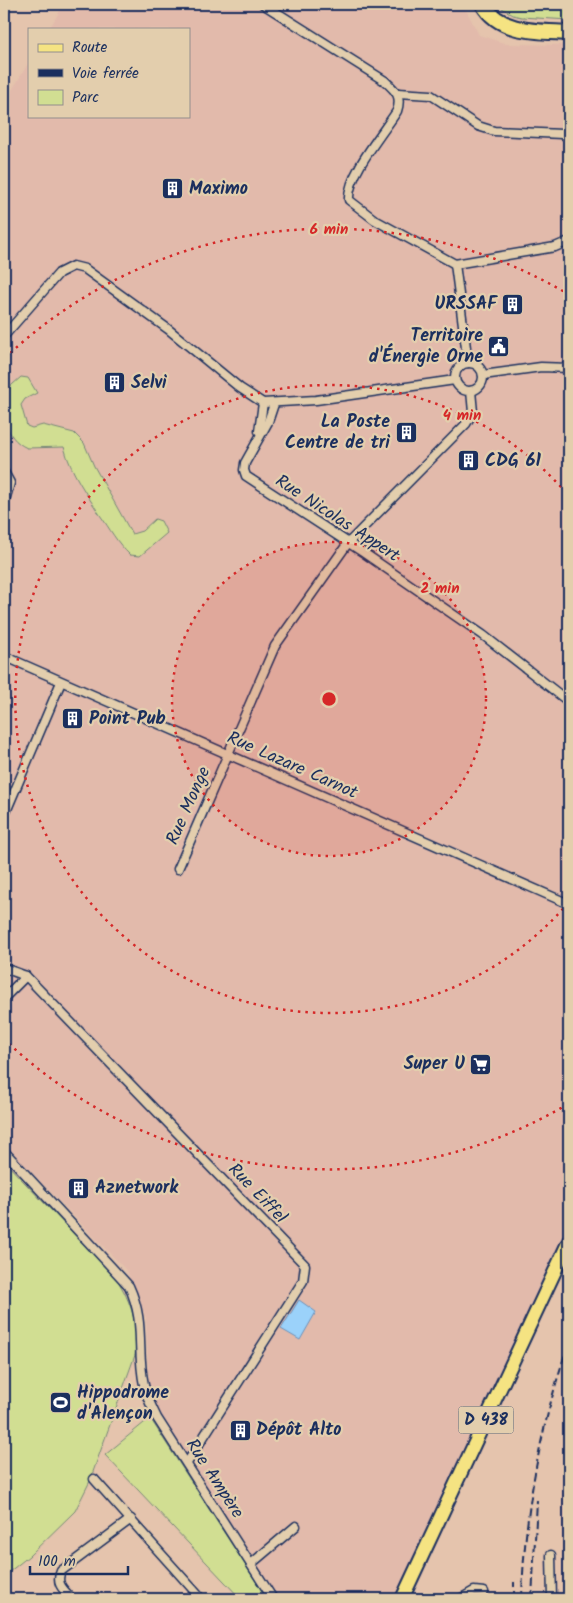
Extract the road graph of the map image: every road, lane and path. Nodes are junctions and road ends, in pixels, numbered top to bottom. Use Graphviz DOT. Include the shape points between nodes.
graph roads {
  1 [pos="263,4"];
  2 [pos="482,4"];
  3 [pos="488,4"];
  4 [pos="569,28"];
  5 [pos="569,33"];
  6 [pos="398,93"];
  7 [pos="569,138"];
  8 [pos="569,240"];
  9 [pos="455,264"];
  10 [pos="4,336"];
  11 [pos="468,363"];
  12 [pos="569,368"];
  13 [pos="482,375"];
  14 [pos="455,380"];
  15 [pos="471,391"];
  16 [pos="263,403"];
  17 [pos="274,404"];
  18 [pos="258,436"];
  19 [pos="4,472"];
  20 [pos="4,504"];
  21 [pos="348,543"];
  22 [pos="4,656"];
  23 [pos="61,682"];
  24 [pos="569,702"];
  25 [pos="228,754"];
  26 [pos="5,814"];
  27 [pos="178,869"];
  28 [pos="569,904"];
  29 [pos="4,968"];
  30 [pos="26,976"];
  31 [pos="4,998"];
  32 [pos="4,1151"];
  33 [pos="569,1241"];
  34 [pos="187,1463"];
  35 [pos="94,1478"];
  36 [pos="131,1519"];
  37 [pos="296,1526"];
  38 [pos="551,1555"];
  39 [pos="251,1564"];
  40 [pos="484,1592"];
  41 [pos="270,1598"];
  42 [pos="72,1599"];
  43 [pos="198,1599"];
  44 [pos="402,1599"];
  45 [pos="460,1599"];
  46 [pos="552,1599"];
  1 -- 6 [label="street" via="385,81"];
  2 -- 5 [label="highway" via="500,23 528,30"];
  3 -- 4 [label="highway" via="503,19 529,26"];
  6 -- 7 [label="street" via="431,95 478,126 494,131 562,134"];
  6 -- 9 [label="street" via="397,111 356,175 348,190 349,200 375,220"];
  8 -- 9 [label="street" via="555,247"];
  9 -- 11 [label="street"];
  10 -- 16 [label="street" via="58,273 73,266 85,269"];
  11 -- 13 [label="street" via="478,367"];
  11 -- 14 [label="street" via="458,367"];
  12 -- 13 [label="street" via="541,367"];
  13 -- 15 [label="street" via="479,387"];
  14 -- 15 [label="street" via="459,388"];
  14 -- 17 [label="street"];
  15 -- 21 [label="street, Rue Monge" via="473,412 466,424"];
  16 -- 17 [label="street"];
  16 -- 18 [label="street, Rue Nicolas Appert"];
  17 -- 18 [label="street, Rue Nicolas Appert" via="268,422"];
  18 -- 21 [label="street, Rue Nicolas Appert" via="245,463 246,476"];
  19 -- 20 [label="street" via="10,483"];
  21 -- 24 [label="street, Rue Nicolas Appert" via="483,635"];
  21 -- 25 [label="street, Rue Monge" via="275,646"];
  22 -- 23 [label="street, Rue Lazare Carnot"];
  23 -- 25 [label="street, Rue Lazare Carnot"];
  23 -- 26 [label="street"];
  25 -- 27 [label="street, Rue Monge"];
  25 -- 28 [label="street, Rue Lazare Carnot"];
  29 -- 30 [label="street"];
  30 -- 31 [label="street"];
  30 -- 34 [label="street, Rue Eiffel" via="305,1265 303,1281"];
  32 -- 34 [label="street, Rue Ampère" via="129,1286 139,1312 142,1369 148,1398 157,1418"];
  33 -- 44 [label="main road, D 438"];
  34 -- 39 [label="street, Rue Ampère"];
  35 -- 36 [label="street"];
  36 -- 42 [label="street" via="61,1571 59,1585"];
  36 -- 43 [label="street" via="198,1595"];
  37 -- 39 [label="street"];
  38 -- 46 [label="street"];
  39 -- 41 [label="street, Rue Ampère"];
  40 -- 45 [label="street" via="474,1591"];
}
